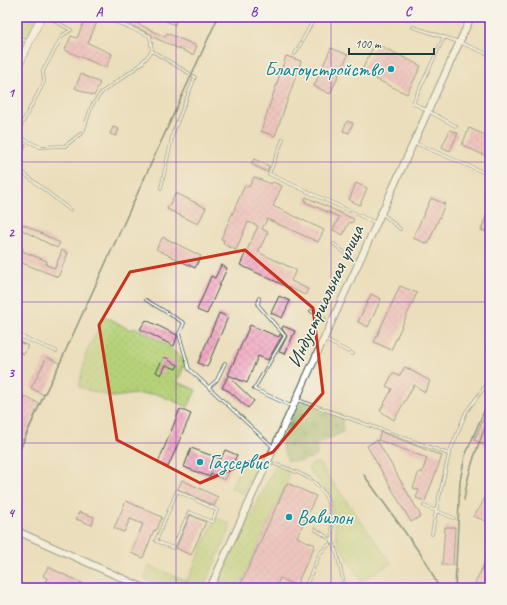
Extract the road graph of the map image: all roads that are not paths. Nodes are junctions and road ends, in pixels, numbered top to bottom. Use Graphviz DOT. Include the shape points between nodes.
graph roads {
  1 [pos="41,17"];
  2 [pos="48,17"];
  3 [pos="315,17"];
  4 [pos="471,17"];
  5 [pos="108,19"];
  6 [pos="413,27"];
  7 [pos="444,37"];
  8 [pos="17,38"];
  9 [pos="29,42"];
  10 [pos="459,42"];
  11 [pos="152,51"];
  12 [pos="295,54"];
  13 [pos="490,55"];
  14 [pos="17,69"];
  15 [pos="428,111"];
  16 [pos="456,126"];
  17 [pos="17,133"];
  18 [pos="17,136"];
  19 [pos="284,139"];
  20 [pos="414,142"];
  21 [pos="17,168"];
  22 [pos="490,175"];
  23 [pos="161,188"];
  24 [pos="70,210"];
  25 [pos="382,212"];
  26 [pos="377,223"];
  27 [pos="400,229"];
  28 [pos="334,244"];
  29 [pos="358,264"];
  30 [pos="259,298"];
  31 [pos="146,300"];
  32 [pos="311,310"];
  33 [pos="331,323"];
  34 [pos="17,335"];
  35 [pos="323,339"];
  36 [pos="56,351"];
  37 [pos="353,354"];
  38 [pos="225,363"];
  39 [pos="490,380"];
  40 [pos="209,387"];
  41 [pos="295,399"];
  42 [pos="292,407"];
  43 [pos="274,448"];
  44 [pos="448,454"];
  45 [pos="268,462"];
  46 [pos="424,506"];
  47 [pos="436,511"];
  48 [pos="454,518"];
  49 [pos="315,529"];
  50 [pos="17,531"];
  51 [pos="432,534"];
  52 [pos="333,541"];
  53 [pos="173,548"];
  54 [pos="144,588"];
  55 [pos="210,588"];
  56 [pos="307,588"];
  57 [pos="345,588"];
  1 -- 9 [label="main road"];
  2 -- 17 [label="lane" via="71,30 63,36 44,71 44,82"];
  3 -- 12 [label="lane"];
  4 -- 10 [label="main road, Индустриальная улица"];
  5 -- 11 [label="lane" via="150,36"];
  6 -- 7 [label="lane"];
  7 -- 10 [label="lane"];
  7 -- 15 [label="lane" via="413,103"];
  8 -- 9 [label="lane"];
  9 -- 14 [label="main road"];
  10 -- 13 [label="lane"];
  10 -- 15 [label="main road, Индустриальная улица"];
  11 -- 18 [label="lane" via="140,65 102,92 92,105 83,132 66,146 40,147"];
  11 -- 23 [label="lane" via="195,77 173,133"];
  15 -- 16 [label="lane"];
  15 -- 20 [label="main road, Индустриальная улица"];
  19 -- 26 [label="lane" via="269,174"];
  20 -- 22 [label="lane"];
  20 -- 25 [label="main road, Индустриальная улица"];
  21 -- 24 [label="lane"];
  25 -- 26 [label="main road, Индустриальная улица"];
  25 -- 27 [label="lane"];
  26 -- 29 [label="main road, Индустриальная улица"];
  28 -- 29 [label="lane"];
  29 -- 33 [label="main road, Индустриальная улица"];
  30 -- 42 [label="lane" via="258,305 285,336 254,389"];
  31 -- 40 [label="lane" via="184,323 179,334 189,369"];
  32 -- 33 [label="lane"];
  33 -- 35 [label="main road, Индустриальная улица"];
  34 -- 36 [label="lane"];
  35 -- 37 [label="lane"];
  35 -- 41 [label="main road, Индустриальная улица"];
  38 -- 40 [label="lane" via="217,380"];
  39 -- 44 [label="lane" via="466,412"];
  40 -- 43 [label="lane"];
  41 -- 42 [label="main road, Индустриальная улица"];
  41 -- 44 [label="lane"];
  42 -- 43 [label="main road, Индустриальная улица"];
  43 -- 45 [label="main road, Индустриальная улица"];
  44 -- 47 [label="lane"];
  45 -- 52 [label="lane" via="305,475 322,489 329,506"];
  45 -- 55 [label="main road, Индустриальная улица"];
  46 -- 47 [label="lane"];
  47 -- 48 [label="lane"];
  47 -- 51 [label="lane"];
  49 -- 52 [label="lane"];
  50 -- 54 [label="main road"];
  52 -- 56 [label="lane" via="320,553"];
  52 -- 57 [label="lane"];
  53 -- 53 [label="lane" via="156,541 176,491 217,510 212,522 189,512"];
}
